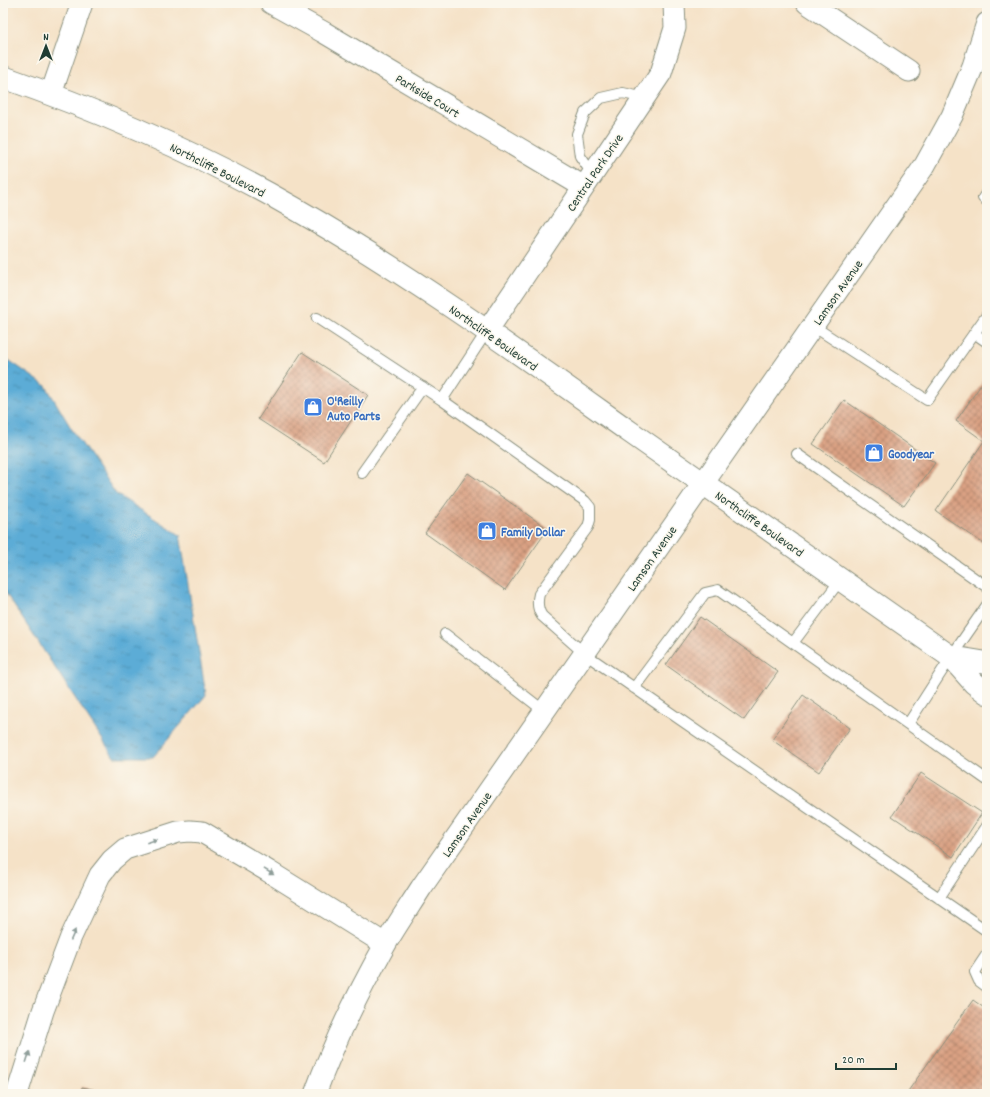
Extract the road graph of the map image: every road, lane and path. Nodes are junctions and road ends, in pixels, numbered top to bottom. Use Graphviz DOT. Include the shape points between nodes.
graph roads {
  1 [pos="82,3"];
  2 [pos="271,3"];
  3 [pos="674,3"];
  4 [pos="818,6"];
  5 [pos="987,22"];
  6 [pos="909,72"];
  7 [pos="3,77"];
  8 [pos="50,94"];
  9 [pos="645,98"];
  10 [pos="589,181"];
  11 [pos="987,192"];
  12 [pos="987,201"];
  13 [pos="987,316"];
  14 [pos="317,318"];
  15 [pos="813,326"];
  16 [pos="487,331"];
  17 [pos="974,333"];
  18 [pos="987,342"];
  19 [pos="423,387"];
  20 [pos="442,400"];
  21 [pos="797,454"];
  22 [pos="362,472"];
  23 [pos="703,484"];
  24 [pos="841,580"];
  25 [pos="987,587"];
  26 [pos="987,605"];
  27 [pos="445,634"];
  28 [pos="793,643"];
  29 [pos="585,654"];
  30 [pos="951,657"];
  31 [pos="987,663"];
  32 [pos="634,688"];
  33 [pos="987,693"];
  34 [pos="544,711"];
  35 [pos="908,724"];
  36 [pos="987,780"];
  37 [pos="987,826"];
  38 [pos="939,898"];
  39 [pos="987,931"];
  40 [pos="385,944"];
  41 [pos="987,954"];
  42 [pos="987,987"];
  43 [pos="17,1094"];
  44 [pos="315,1094"];
  1 -- 8 [label="street"];
  2 -- 10 [label="street, Parkside Court"];
  3 -- 9 [label="street, Central Park Drive" via="675,28 661,73"];
  4 -- 6 [label="street"];
  5 -- 15 [label="street, Lamson Avenue" via="973,66 952,116 925,165"];
  7 -- 8 [label="main road, Northcliffe Boulevard"];
  8 -- 16 [label="main road, Northcliffe Boulevard" via="136,129 218,168 293,208 391,266"];
  9 -- 10 [label="street, Central Park Drive"];
  9 -- 10 [label="lane" via="623,92 601,98 585,113 577,134 580,156"];
  10 -- 16 [label="street, Central Park Drive"];
  11 -- 12 [label="lane" via="983,198"];
  13 -- 17 [label="lane"];
  14 -- 19 [label="lane"];
  15 -- 17 [label="lane" via="927,400"];
  15 -- 23 [label="street, Lamson Avenue"];
  16 -- 20 [label="lane"];
  16 -- 23 [label="main road, Northcliffe Boulevard"];
  17 -- 18 [label="lane"];
  19 -- 20 [label="lane"];
  19 -- 22 [label="lane"];
  20 -- 29 [label="lane" via="590,507 588,527 540,594 537,606 542,616"];
  21 -- 25 [label="lane"];
  23 -- 24 [label="main road, Northcliffe Boulevard"];
  23 -- 29 [label="street, Lamson Avenue"];
  24 -- 28 [label="lane"];
  24 -- 30 [label="main road, Northcliffe Boulevard"];
  26 -- 30 [label="lane"];
  27 -- 34 [label="lane"];
  28 -- 32 [label="lane" via="718,590 705,592"];
  28 -- 35 [label="lane"];
  29 -- 32 [label="lane"];
  29 -- 34 [label="street, Lamson Avenue"];
  30 -- 31 [label="main road, Northcliffe Boulevard"];
  30 -- 33 [label="main road, Northcliffe Boulevard" via="974,683"];
  30 -- 35 [label="lane"];
  32 -- 38 [label="lane"];
  34 -- 40 [label="street, Lamson Avenue"];
  35 -- 36 [label="lane"];
  37 -- 38 [label="lane"];
  38 -- 39 [label="lane"];
  43 -- 40 [label="street, one-way" via="42,1011 72,937 100,875 125,849 178,832 202,832"];
  40 -- 44 [label="street, Lamson Avenue" via="352,1006"];
  41 -- 42 [label="lane" via="975,972 978,981"];
}
